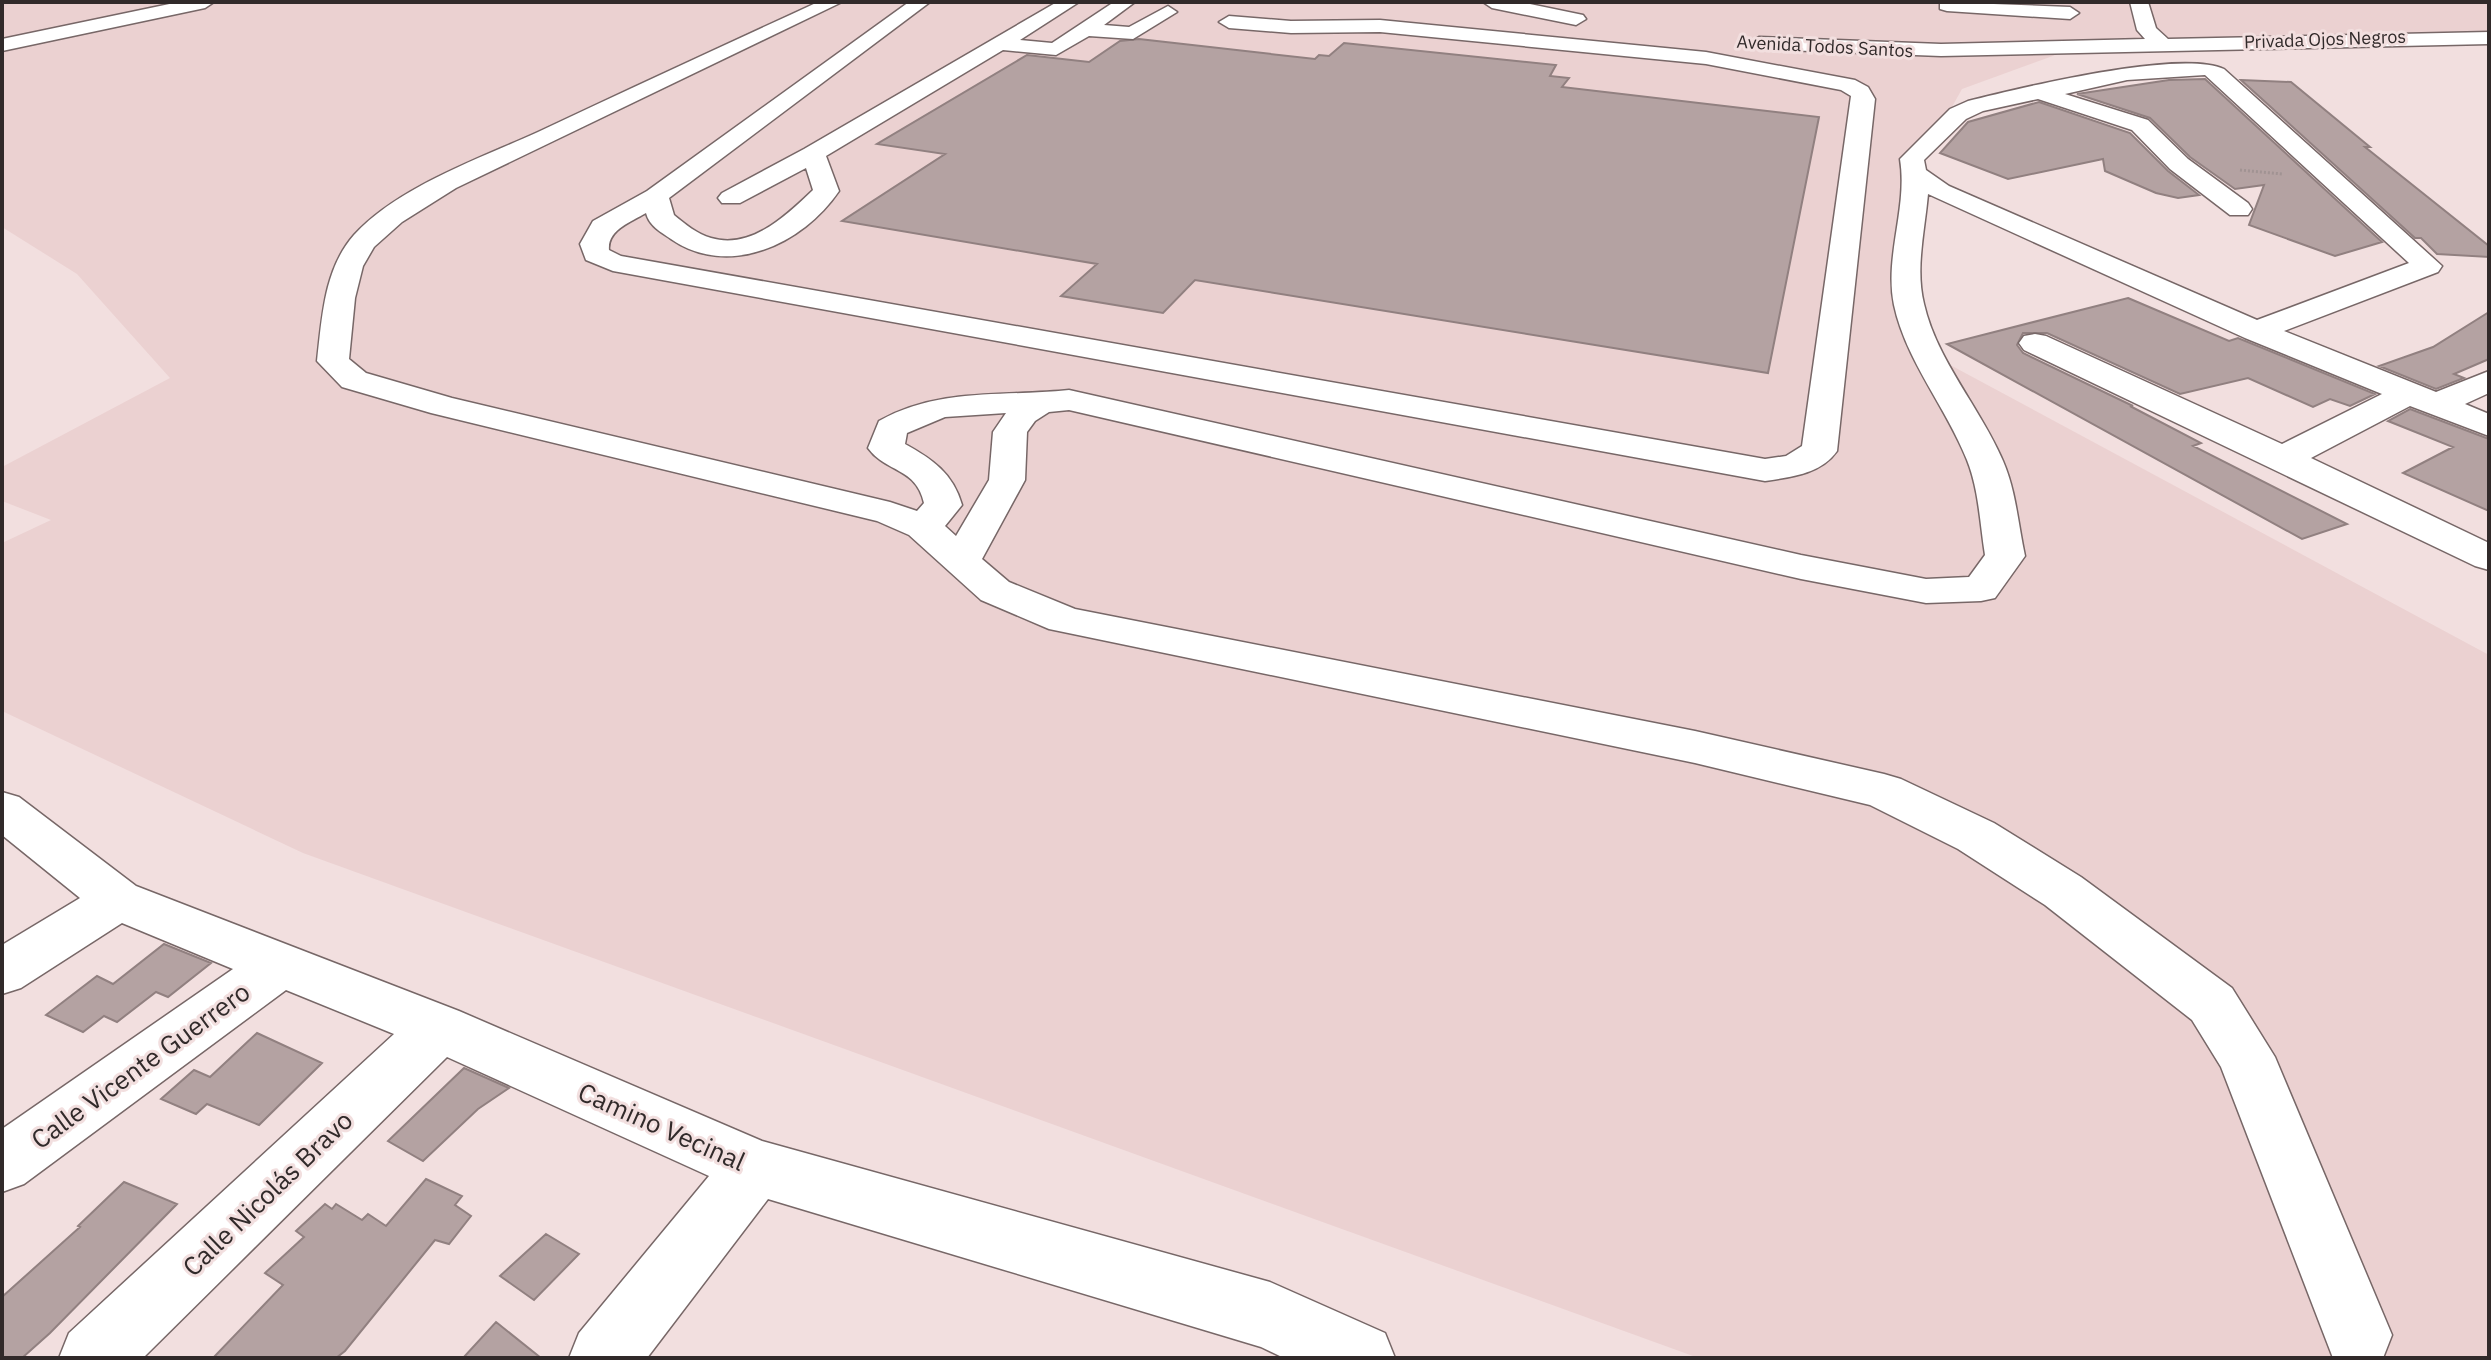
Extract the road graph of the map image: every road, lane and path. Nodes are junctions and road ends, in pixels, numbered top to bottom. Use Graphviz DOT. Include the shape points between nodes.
graph roads {
  1 [pos="205,2"];
  2 [pos="833,2"];
  3 [pos="921,2"];
  4 [pos="1070,2"];
  5 [pos="1126,2"];
  6 [pos="1492,2"];
  7 [pos="2139,2"];
  8 [pos="1946,4"];
  9 [pos="1168,5"];
  10 [pos="2070,13"];
  11 [pos="1229,22"];
  12 [pos="1593,23"];
  13 [pos="1087,30"];
  14 [pos="1667,34"];
  15 [pos="2489,38"];
  16 [pos="1735,41"];
  17 [pos="1001,44"];
  18 [pos="2162,44"];
  19 [pos="2,45"];
  20 [pos="1709,48"];
  21 [pos="1976,51"];
  22 [pos="2127,74"];
  23 [pos="2044,94"];
  24 [pos="813,154"];
  25 [pos="2179,164"];
  26 [pos="1916,174"];
  27 [pos="2335,180"];
  28 [pos="656,196"];
  29 [pos="731,198"];
  30 [pos="2239,209"];
  31 [pos="704,245"];
  32 [pos="596,254"];
  33 [pos="2256,331"];
  34 [pos="2035,343"];
  35 [pos="2489,381"];
  36 [pos="2424,399"];
  37 [pos="1040,403"];
  38 [pos="2489,426"];
  39 [pos="2283,458"];
  40 [pos="923,527"];
  41 [pos="2489,558"];
  42 [pos="961,561"];
  43 [pos="2,809"];
  44 [pos="118,900"];
  45 [pos="278,966"];
  46 [pos="2,972"];
  47 [pos="439,1028"];
  48 [pos="2,1164"];
  49 [pos="755,1167"];
  50 [pos="2358,1335"];
  51 [pos="94,1358"];
  52 [pos="604,1358"];
  53 [pos="1360,1358"];
  1 -- 19 [label="street"];
  2 -- 40 [label="street" via="447,183 401,212 362,243 343,285 333,361 354,380 428,401 890,513"];
  3 -- 28 [label="street"];
  4 -- 17 [label="street"];
  5 -- 13 [label="street"];
  6 -- 12 [label="street"];
  7 -- 18 [label="street" via="2147,30"];
  8 -- 10 [label="street"];
  8 -- 21 [label="street"];
  9 -- 13 [label="street" via="1133,33"];
  11 -- 20 [label="street" via="1380,26"];
  13 -- 17 [label="street" via="1056,49"];
  14 -- 20 [label="street, Avenida Todos Santos"];
  15 -- 18 [label="street, Privada Ojos Negros"];
  16 -- 21 [label="street, Avenida Todos Santos"];
  17 -- 24 [label="street"];
  18 -- 21 [label="street, Avenida Todos Santos"];
  18 -- 22 [label="street"];
  20 -- 32 [label="street" via="1847,85 1864,99 1819,451 1796,465 1765,470 613,263"];
  22 -- 23 [label="street"];
  22 -- 27 [label="street" via="2208,69 2217,73"];
  23 -- 25 [label="street" via="2140,125"];
  23 -- 26 [label="street" via="1958,114 1912,159"];
  24 -- 29 [label="street"];
  24 -- 31 [label="street" via="826,191 794,224 772,239"];
  25 -- 27 [label="path"];
  25 -- 30 [label="street"];
  26 -- 33 [label="street" via="1940,191"];
  26 -- 37 [label="street" via="1906,251 1909,303 1920,335 1986,462 2005,556 1981,589 1926,591 1801,567 1069,400"];
  27 -- 33 [label="street" via="2428,266"];
  28 -- 31 [label="street" via="661,219"];
  28 -- 32 [label="street" via="603,227 594,244"];
  31 -- 32 [label="street" via="673,253"];
  33 -- 36 [label="street"];
  34 -- 39 [label="street"];
  35 -- 36 [label="street"];
  36 -- 38 [label="street"];
  36 -- 39 [label="street"];
  37 -- 40 [label="street" via="959,403 912,414 891,428 886,448 941,487 943,505"];
  37 -- 42 [label="street" via="1022,414 1010,432 1007,480"];
  39 -- 41 [label="street"];
  40 -- 42 [label="street"];
  42 -- 50 [label="street" via="995,591 1064,620 1695,747 1884,791 1976,836 2063,891 2212,1004 2246,1057"];
  43 -- 44 [label="street, Camino Vecinal"];
  44 -- 45 [label="street, Camino Vecinal"];
  44 -- 46 [label="street"];
  45 -- 47 [label="street, Camino Vecinal"];
  45 -- 48 [label="street, Calle Vicente Guerrero"];
  47 -- 49 [label="street, Camino Vecinal"];
  47 -- 51 [label="street, Calle Nicolás Bravo"];
  49 -- 52 [label="street"];
  49 -- 53 [label="street, Camino Vecinal" via="1270,1316"];
}
